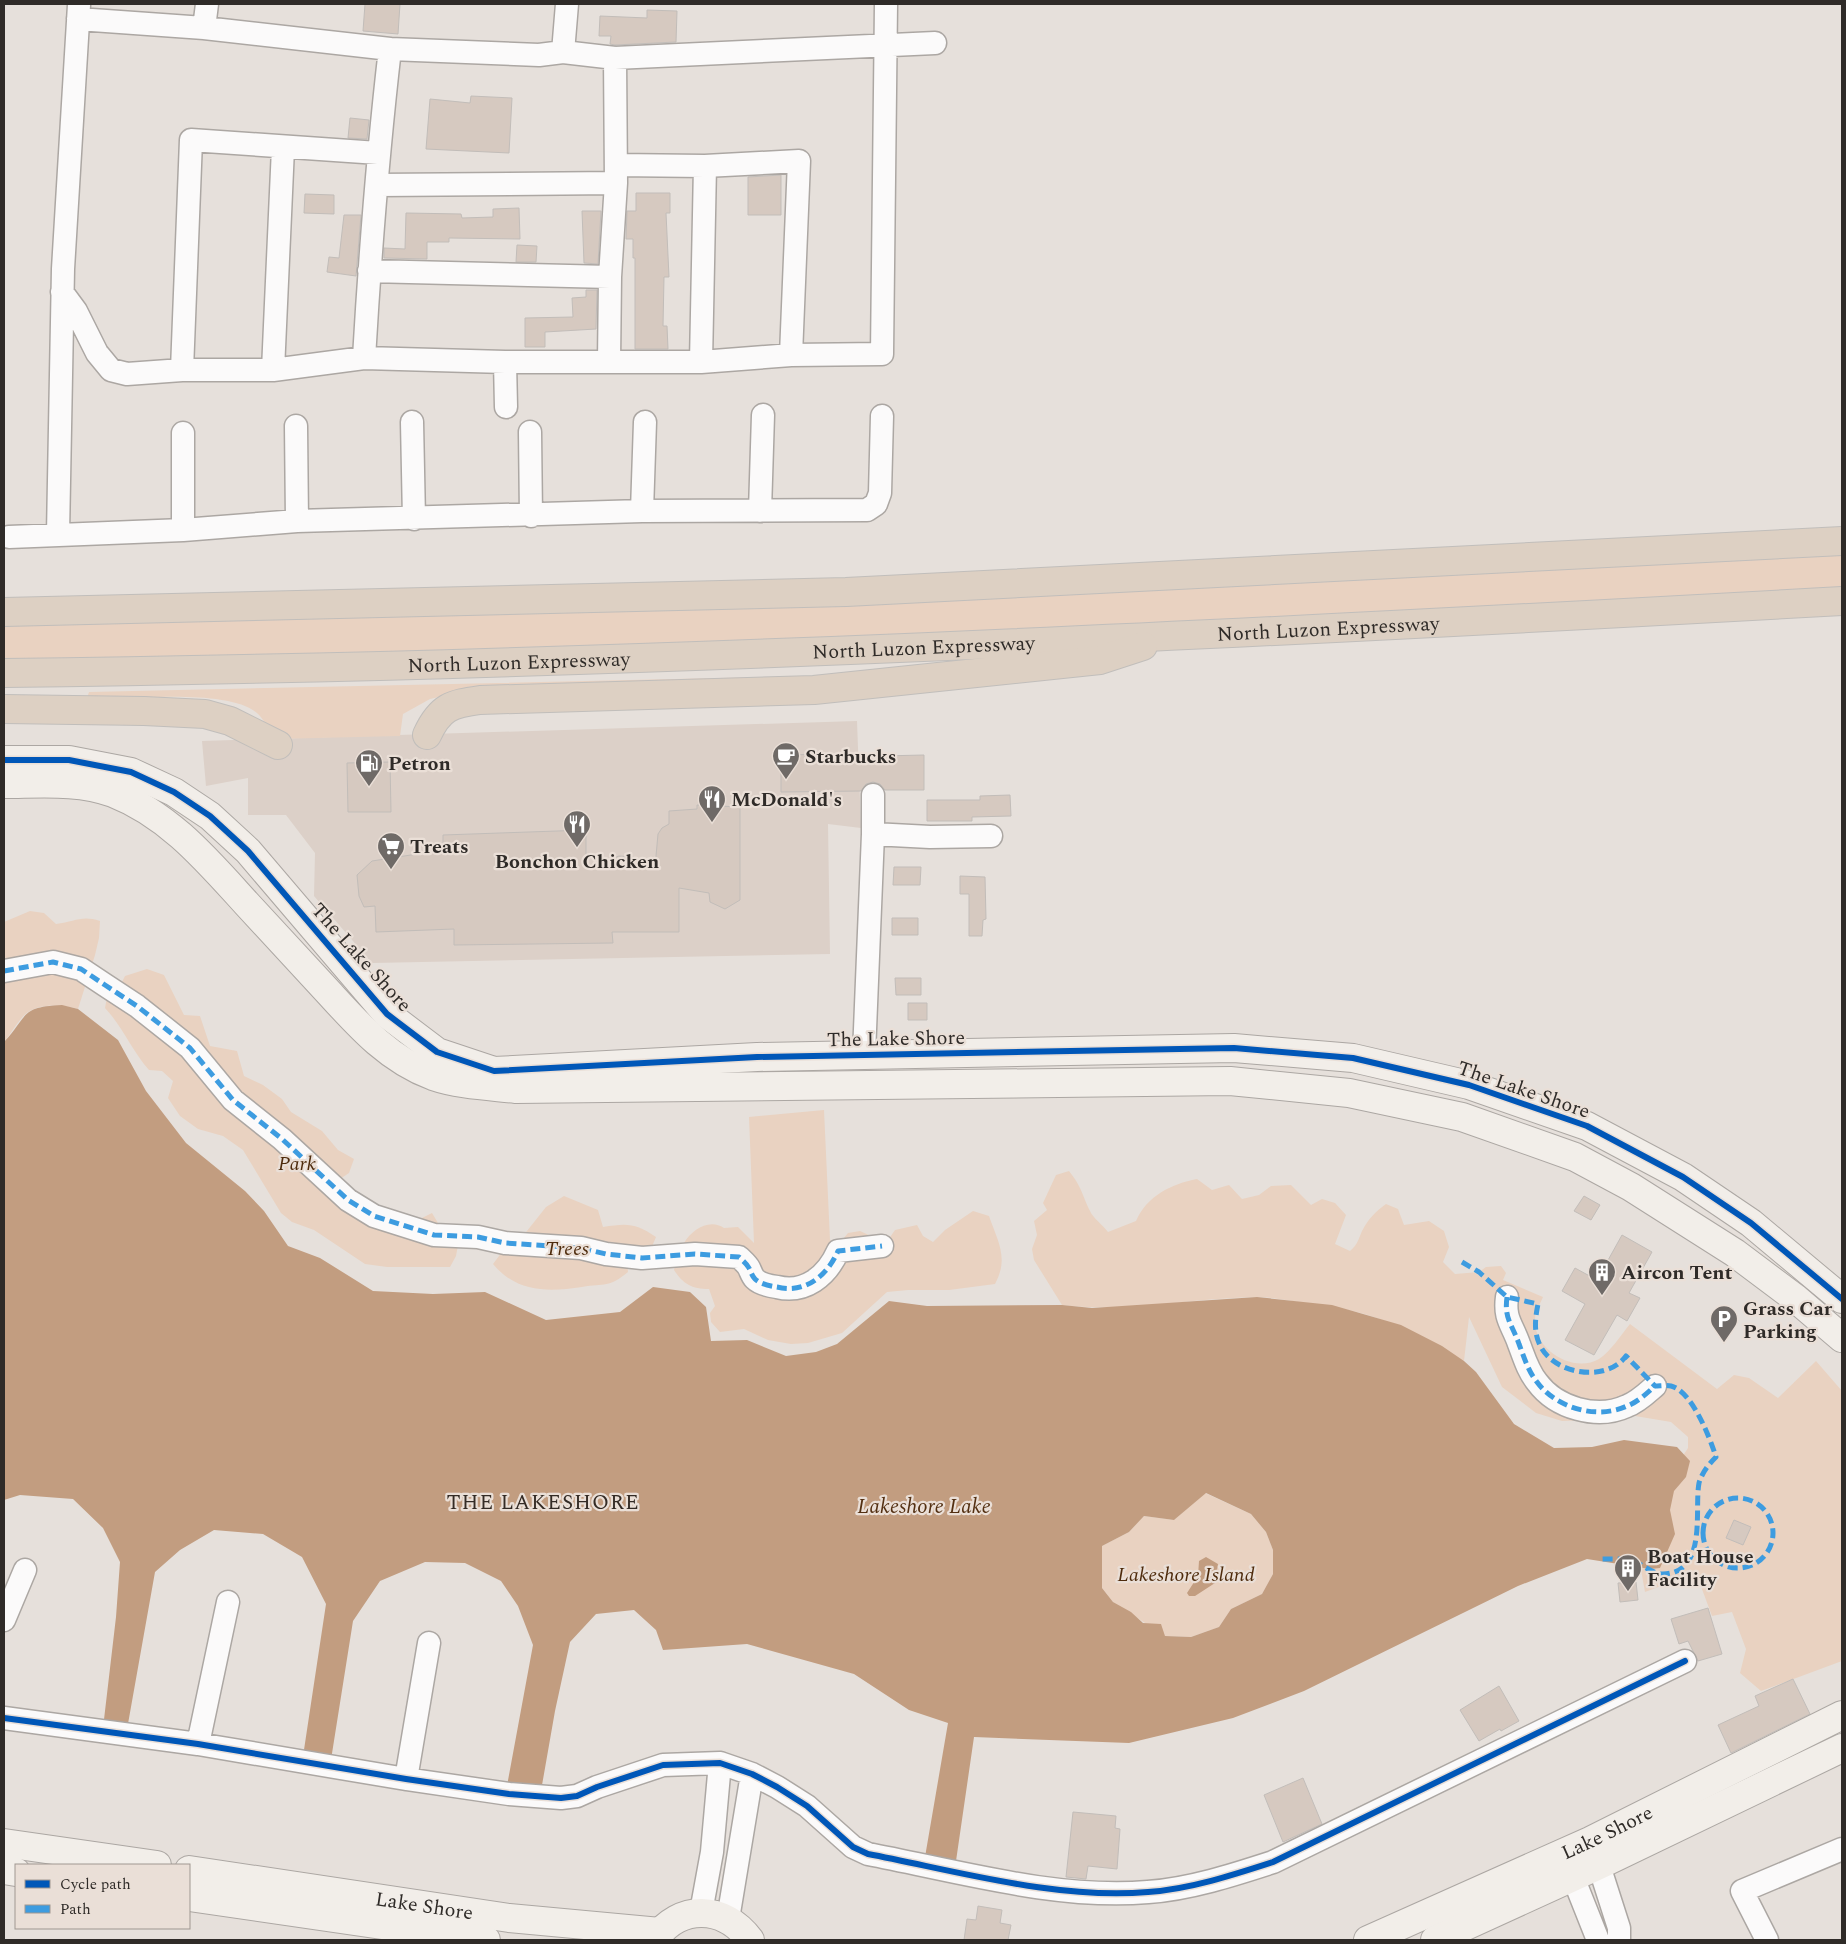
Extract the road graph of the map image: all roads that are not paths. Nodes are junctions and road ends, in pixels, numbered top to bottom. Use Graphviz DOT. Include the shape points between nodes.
graph roads {
  1 [pos="207,4"];
  2 [pos="567,4"];
  3 [pos="886,4"];
  4 [pos="79,11"];
  5 [pos="204,28"];
  6 [pos="935,43"];
  7 [pos="885,45"];
  8 [pos="390,49"];
  9 [pos="563,52"];
  10 [pos="615,58"];
  11 [pos="283,148"];
  12 [pos="378,153"];
  13 [pos="705,166"];
  14 [pos="616,174"];
  15 [pos="378,185"];
  16 [pos="369,271"];
  17 [pos="610,277"];
  18 [pos="62,292"];
  19 [pos="791,355"];
  20 [pos="364,358"];
  21 [pos="609,361"];
  22 [pos="505,362"];
  23 [pos="701,362"];
  24 [pos="182,370"];
  25 [pos="273,370"];
  26 [pos="506,407"];
  27 [pos="763,415"];
  28 [pos="882,416"];
  29 [pos="412,422"];
  30 [pos="645,422"];
  31 [pos="296,426"];
  32 [pos="530,432"];
  33 [pos="183,433"];
  34 [pos="642,511"];
  35 [pos="760,511"];
  36 [pos="531,516"];
  37 [pos="414,519"];
  38 [pos="297,521"];
  39 [pos="183,530"];
  40 [pos="58,534"];
  41 [pos="9,537"];
  42 [pos="1842,541"];
  43 [pos="1842,601"];
  44 [pos="4,612"];
  45 [pos="1179,635"];
  46 [pos="4,673"];
  47 [pos="4,709"];
  48 [pos="427,735"];
  49 [pos="278,744"];
  50 [pos="4,760"];
  51 [pos="4,784"];
  52 [pos="873,795"];
  53 [pos="873,834"];
  54 [pos="991,836"];
  55 [pos="326,942"];
  56 [pos="302,963"];
  57 [pos="4,972"];
  58 [pos="864,1054"];
  59 [pos="778,1056"];
  60 [pos="778,1085"];
  61 [pos="1683,1177"];
  62 [pos="1666,1208"];
  63 [pos="882,1246"];
  64 [pos="1508,1297"];
  65 [pos="1842,1299"];
  66 [pos="1842,1338"];
  67 [pos="1655,1386"];
  68 [pos="25,1570"];
  69 [pos="228,1602"];
  70 [pos="4,1620"];
  71 [pos="429,1643"];
  72 [pos="1686,1661"];
  73 [pos="1842,1715"];
  74 [pos="4,1718"];
  75 [pos="198,1744"];
  76 [pos="1782,1745"];
  77 [pos="1842,1748"];
  78 [pos="720,1763"];
  79 [pos="1794,1771"];
  80 [pos="752,1774"];
  81 [pos="406,1779"];
  82 [pos="4,1843"];
  83 [pos="1842,1849"];
  84 [pos="1598,1863"];
  85 [pos="150,1864"];
  86 [pos="190,1870"];
  87 [pos="1571,1874"];
  88 [pos="707,1878"];
  89 [pos="734,1880"];
  90 [pos="190,1897"];
  91 [pos="702,1912"];
  92 [pos="728,1919"];
  93 [pos="657,1936"];
  94 [pos="486,1940"];
  95 [pos="750,1940"];
  96 [pos="1368,1940"];
  97 [pos="1435,1940"];
  98 [pos="1598,1940"];
  99 [pos="1619,1940"];
  100 [pos="1767,1940"];
  1 -- 5 [label="street"];
  2 -- 9 [label="street"];
  3 -- 7 [label="street"];
  4 -- 5 [label="street"];
  4 -- 18 [label="street"];
  5 -- 8 [label="street"];
  6 -- 7 [label="street"];
  7 -- 10 [label="street"];
  7 -- 19 [label="street" via="882,354"];
  8 -- 9 [label="street" via="539,55"];
  8 -- 12 [label="street"];
  9 -- 10 [label="street"];
  10 -- 14 [label="street"];
  11 -- 12 [label="street"];
  11 -- 24 [label="street" via="191,140"];
  11 -- 25 [label="street"];
  12 -- 15 [label="street"];
  13 -- 14 [label="street"];
  13 -- 19 [label="street" via="799,161"];
  13 -- 23 [label="street"];
  14 -- 15 [label="street"];
  14 -- 17 [label="street"];
  15 -- 16 [label="street"];
  16 -- 17 [label="street"];
  16 -- 20 [label="street"];
  17 -- 21 [label="street"];
  18 -- 24 [label="street" via="76,311 97,354 111,370 127,374"];
  18 -- 40 [label="street"];
  19 -- 23 [label="street"];
  20 -- 22 [label="street"];
  20 -- 25 [label="street"];
  21 -- 22 [label="street"];
  21 -- 23 [label="street"];
  22 -- 26 [label="street"];
  24 -- 25 [label="street"];
  27 -- 35 [label="street"];
  28 -- 35 [label="street" via="880,492 876,504 867,510"];
  29 -- 37 [label="street"];
  30 -- 34 [label="street"];
  31 -- 38 [label="street"];
  32 -- 36 [label="street"];
  33 -- 39 [label="street"];
  34 -- 35 [label="street"];
  34 -- 36 [label="street"];
  36 -- 37 [label="street"];
  37 -- 38 [label="street"];
  38 -- 39 [label="street"];
  39 -- 40 [label="street"];
  40 -- 41 [label="street"];
  42 -- 44 [label="highway" via="846,592"];
  43 -- 45 [label="highway, North Luzon Expressway"];
  45 -- 46 [label="highway, North Luzon Expressway" via="846,651"];
  45 -- 48 [label="highway" via="1100,660 861,686 480,700 448,707 435,718"];
  47 -- 49 [label="highway" via="205,714 230,721"];
  50 -- 55 [label="street, The Lake Shore" via="69,760 130,772 174,792 210,816 248,851"];
  51 -- 56 [label="street" via="65,784 112,793 159,816 192,845"];
  52 -- 53 [label="street"];
  53 -- 54 [label="street"];
  53 -- 58 [label="street"];
  55 -- 56 [label="street"];
  55 -- 59 [label="street, The Lake Shore" via="387,1014 412,1035 437,1052 494,1071"];
  56 -- 60 [label="street" via="368,1036 398,1059 434,1076 473,1085 516,1089"];
  57 -- 63 [label="street" via="53,962 81,969 137,1006 190,1048 234,1100 348,1200 374,1216 404,1226 434,1235 581,1248 642,1258 695,1254 739,1257 754,1278 768,1285 795,1290 810,1285 821,1276 833,1263 838,1251"];
  58 -- 59 [label="street, The Lake Shore"];
  58 -- 61 [label="street, The Lake Shore" via="1234,1048 1353,1058 1469,1085 1587,1126"];
  59 -- 60 [label="street"];
  60 -- 62 [label="street" via="1230,1081 1350,1093 1462,1117 1575,1157"];
  61 -- 62 [label="street"];
  61 -- 65 [label="street, The Lake Shore" via="1751,1223"];
  62 -- 66 [label="street" via="1796,1298"];
  64 -- 67 [label="street" via="1507,1319 1514,1328 1529,1370 1547,1394 1561,1403 1588,1411 1613,1410 1627,1406"];
  68 -- 70 [label="street"];
  69 -- 75 [label="street"];
  71 -- 81 [label="street"];
  72 -- 80 [label="street" via="1273,1862 1229,1877 1150,1892 1104,1894 1039,1887 868,1854 853,1847 807,1806"];
  73 -- 76 [label="street, Lake Shore"];
  74 -- 75 [label="street"];
  75 -- 81 [label="street"];
  76 -- 79 [label="street"];
  76 -- 84 [label="street, Lake Shore"];
  77 -- 79 [label="street, Lake Shore"];
  78 -- 80 [label="street"];
  78 -- 81 [label="street" via="663,1765 577,1796 561,1798"];
  78 -- 88 [label="street"];
  79 -- 84 [label="street, Lake Shore"];
  80 -- 89 [label="street"];
  82 -- 85 [label="street"];
  83 -- 100 [label="street" via="1742,1891"];
  84 -- 87 [label="street, Lake Shore"];
  84 -- 99 [label="street"];
  86 -- 93 [label="street, Lake Shore" via="509,1918"];
  87 -- 96 [label="street, Lake Shore"];
  87 -- 97 [label="street, Lake Shore"];
  87 -- 98 [label="street"];
  88 -- 89 [label="street"];
  88 -- 91 [label="street"];
  89 -- 92 [label="street"];
  90 -- 94 [label="street, Lake Shore"];
  91 -- 92 [label="street"];
  91 -- 93 [label="street" via="679,1918"];
  92 -- 95 [label="street"];
}
